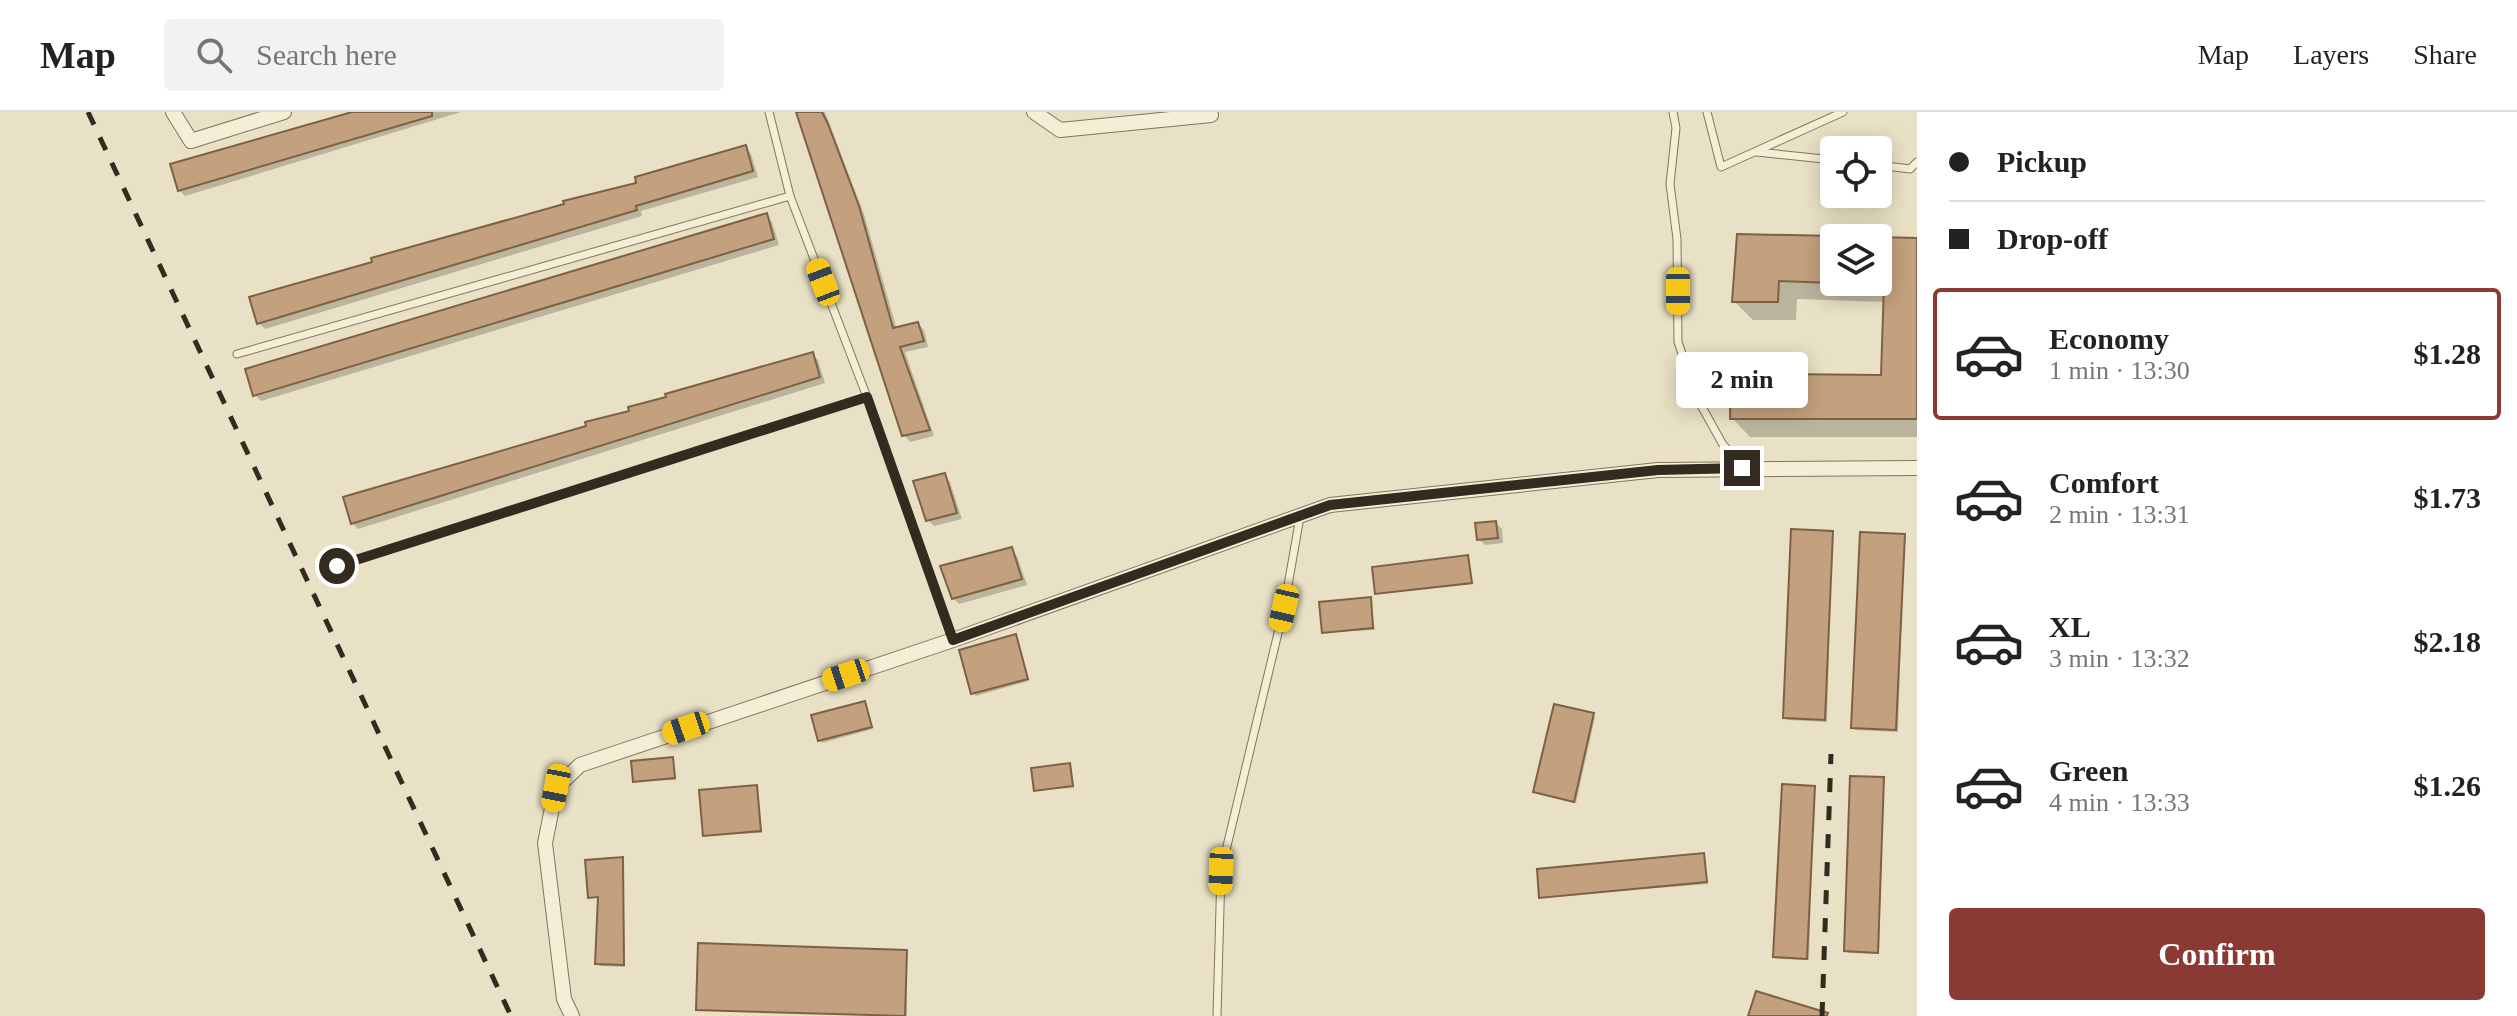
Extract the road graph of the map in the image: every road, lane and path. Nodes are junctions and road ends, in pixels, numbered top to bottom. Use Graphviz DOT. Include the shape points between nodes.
graph roads {
  1 [pos="173,112"];
  2 [pos="284,112"];
  3 [pos="769,112"];
  4 [pos="1034,112"];
  5 [pos="1673,112"];
  6 [pos="1707,112"];
  7 [pos="1843,112"];
  8 [pos="1211,115"];
  9 [pos="1755,152"];
  10 [pos="1820,159"];
  11 [pos="1917,162"];
  12 [pos="1892,167"];
  13 [pos="1914,170"];
  14 [pos="790,196"];
  15 [pos="237,354"];
  16 [pos="867,397"];
  17 [pos="1742,468"];
  18 [pos="1917,468"];
  19 [pos="1300,515"];
  20 [pos="337,566"];
  21 [pos="953,640"];
  22 [pos="572,1016"];
  23 [pos="1217,1016"];
  1 -- 2 [label="street" via="191,141"];
  3 -- 14 [label="lane"];
  4 -- 8 [label="street" via="1060,130"];
  5 -- 17 [label="lane" via="1670,184 1677,239 1678,342 1697,398"];
  6 -- 9 [label="lane" via="1721,167"];
  7 -- 9 [label="lane"];
  9 -- 10 [label="lane"];
  11 -- 13 [label="lane"];
  12 -- 13 [label="lane"];
  14 -- 15 [label="lane"];
  14 -- 16 [label="lane"];
  16 -- 20 [label="lane"];
  16 -- 21 [label="lane"];
  17 -- 18 [label="street"];
  17 -- 19 [label="street" via="1658,470 1330,505"];
  19 -- 21 [label="street"];
  19 -- 23 [label="lane" via="1284,608 1221,871"];
  21 -- 22 [label="street" via="572,772 556,788 545,843 564,999"];
}
